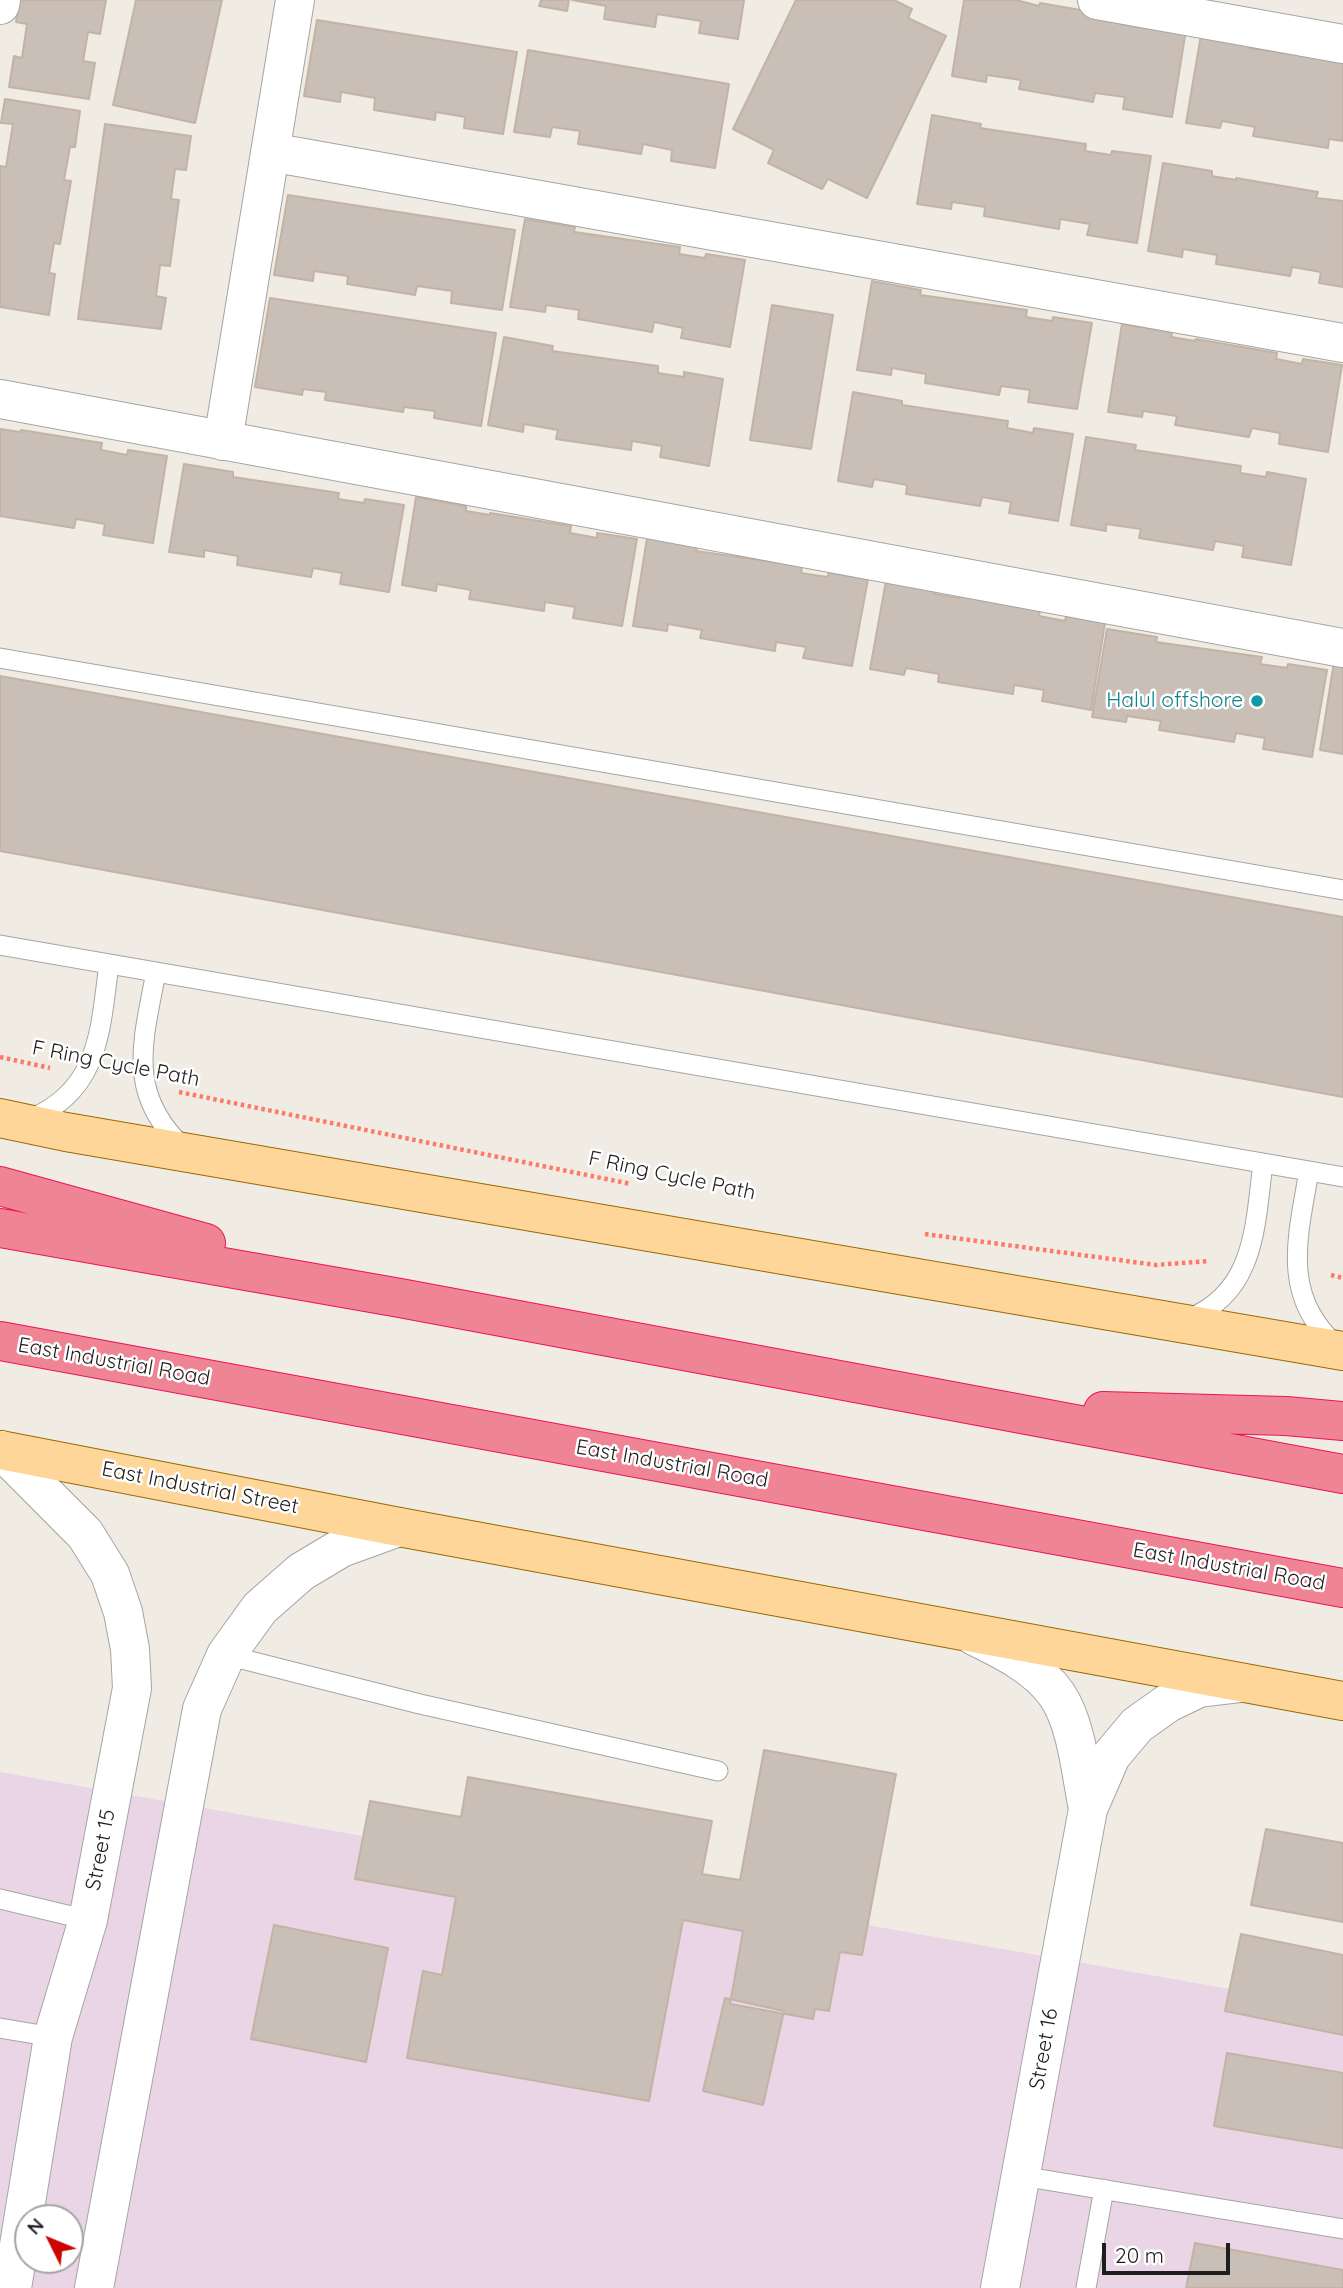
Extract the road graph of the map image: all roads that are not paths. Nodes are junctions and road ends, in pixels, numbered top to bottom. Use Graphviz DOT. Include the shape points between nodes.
graph roads {
  1 [pos="1,0"];
  2 [pos="295,0"];
  3 [pos="1097,0"];
  4 [pos="0,5"];
  5 [pos="1151,5"];
  6 [pos="1343,44"];
  7 [pos="270,152"];
  8 [pos="1343,343"];
  9 [pos="0,399"];
  10 [pos="223,441"];
  11 [pos="1343,648"];
  12 [pos="0,658"];
  13 [pos="1343,890"];
  14 [pos="0,945"];
  15 [pos="109,964"];
  16 [pos="156,972"];
  17 [pos="11,1120"];
  18 [pos="188,1152"];
  19 [pos="1263,1163"];
  20 [pos="1309,1171"];
  21 [pos="1343,1177"];
  22 [pos="0,1186"];
  23 [pos="0,1228"];
  24 [pos="400,1298"];
  25 [pos="1178,1323"];
  26 [pos="0,1341"];
  27 [pos="1343,1351"];
  28 [pos="996,1410"];
  29 [pos="1343,1422"];
  30 [pos="0,1450"];
  31 [pos="1343,1474"];
  32 [pos="399,1527"];
  33 [pos="1343,1588"];
  34 [pos="963,1630"];
  35 [pos="226,1655"];
  36 [pos="1247,1683"];
  37 [pos="1343,1702"];
  38 [pos="718,1771"];
  39 [pos="1088,1809"];
  40 [pos="0,1899"];
  41 [pos="88,1920"];
  42 [pos="0,2028"];
  43 [pos="54,2037"];
  44 [pos="1021,2176"];
  45 [pos="1104,2189"];
  46 [pos="1343,2229"];
  47 [pos="12,2288"];
  48 [pos="94,2288"];
  49 [pos="1000,2288"];
  50 [pos="1086,2288"];
  1 -- 4 [label="street"];
  2 -- 7 [label="street"];
  3 -- 5 [label="street"];
  5 -- 6 [label="street"];
  7 -- 8 [label="street"];
  7 -- 10 [label="street"];
  9 -- 10 [label="street"];
  10 -- 11 [label="street"];
  12 -- 13 [label="lane"];
  14 -- 15 [label="lane"];
  15 -- 16 [label="lane"];
  15 -- 17 [label="lane" via="99,1038 85,1075 73,1091 41,1115"];
  16 -- 18 [label="lane" via="142,1046 145,1086 161,1123"];
  16 -- 19 [label="lane"];
  17 -- 18 [label="main road"];
  18 -- 25 [label="main road"];
  19 -- 20 [label="lane"];
  19 -- 25 [label="lane" via="1248,1259 1228,1293"];
  20 -- 21 [label="lane"];
  20 -- 27 [label="lane" via="1296,1267 1306,1306"];
  22 -- 24 [label="highway"];
  23 -- 24 [label="highway"];
  24 -- 28 [label="highway"];
  25 -- 27 [label="main road"];
  26 -- 33 [label="highway, East Industrial Road"];
  28 -- 29 [label="highway" via="1286,1416"];
  28 -- 31 [label="highway"];
  30 -- 32 [label="main road, East Industrial Street"];
  30 -- 41 [label="street, Street 15" via="85,1534 110,1574 130,1648 132,1688"];
  32 -- 34 [label="main road"];
  32 -- 35 [label="street" via="341,1548 301,1572 260,1608"];
  34 -- 36 [label="main road"];
  34 -- 39 [label="street, Street 16" via="1021,1661 1056,1694 1069,1723"];
  35 -- 38 [label="lane"];
  35 -- 48 [label="street" via="202,1709"];
  36 -- 37 [label="main road"];
  36 -- 39 [label="street, Street 16" via="1199,1688 1137,1725 1111,1756"];
  39 -- 44 [label="street, Street 16"];
  40 -- 41 [label="lane"];
  41 -- 43 [label="street, Street 15"];
  42 -- 43 [label="lane"];
  43 -- 47 [label="street, Street 15"];
  44 -- 45 [label="lane"];
  44 -- 49 [label="street, Street 16"];
  45 -- 46 [label="lane"];
  45 -- 50 [label="lane"];
}
